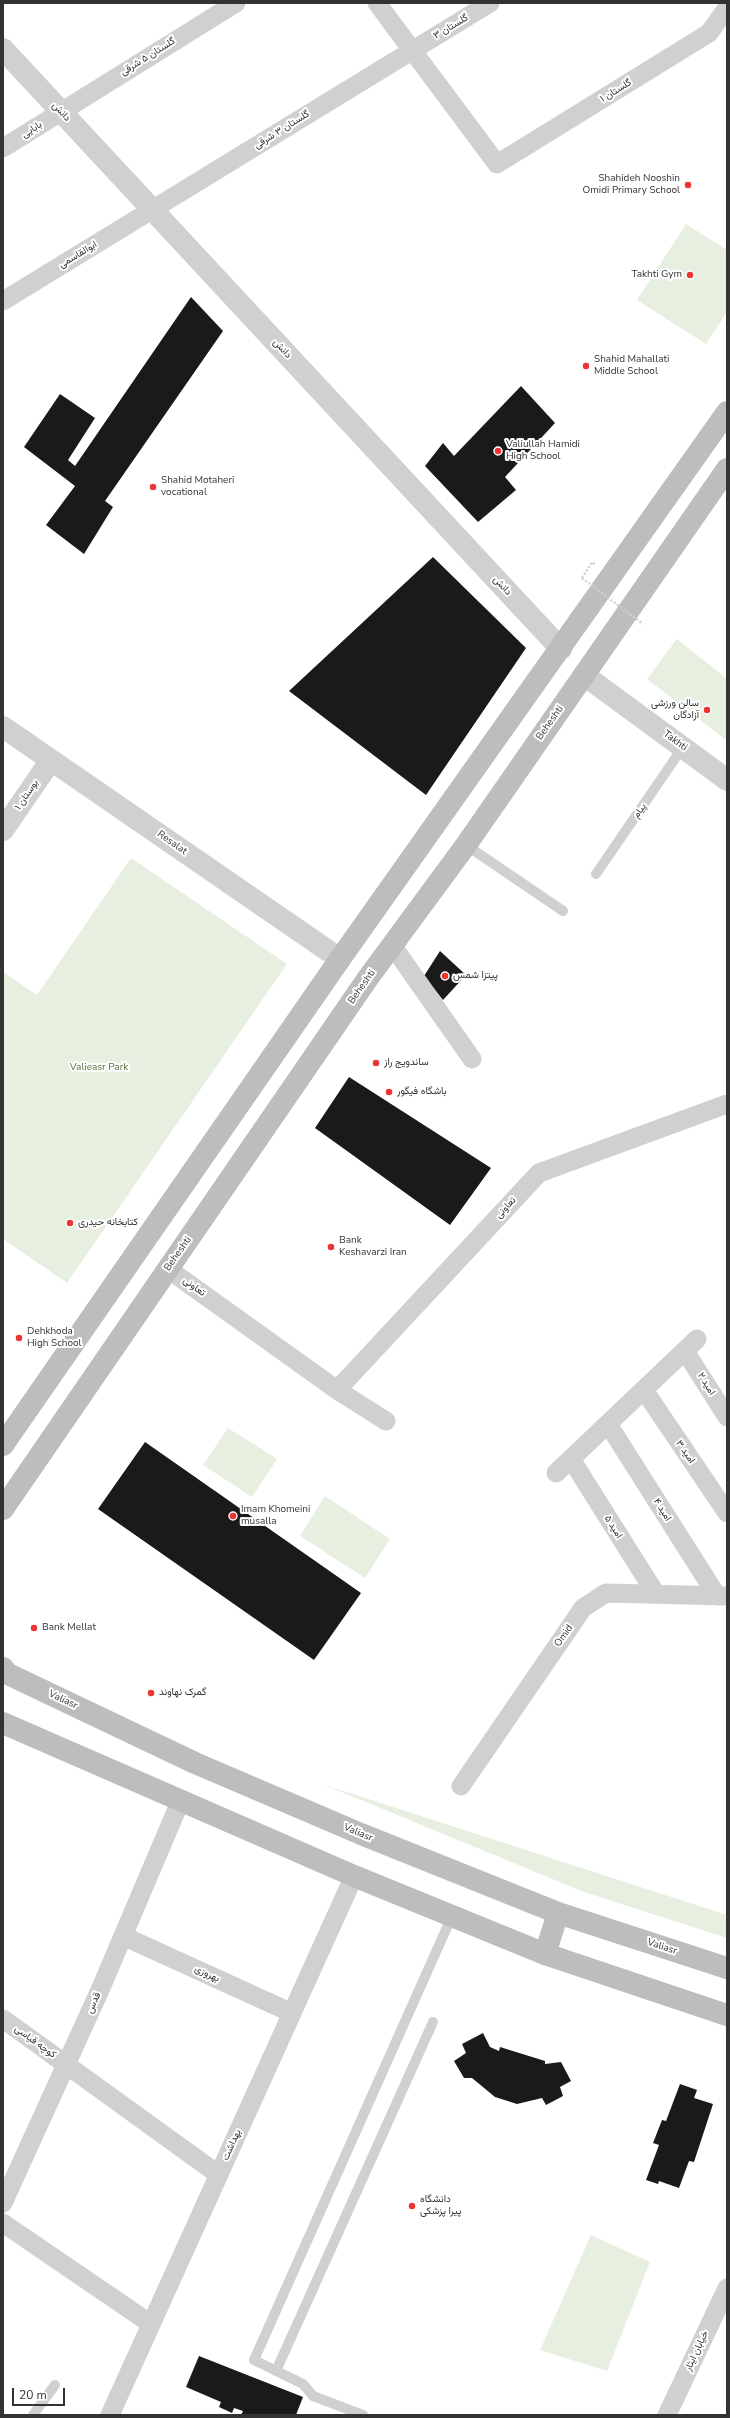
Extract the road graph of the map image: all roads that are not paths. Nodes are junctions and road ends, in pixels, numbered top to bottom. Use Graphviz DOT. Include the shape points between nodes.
graph roads {
  1 [pos="236,3"];
  2 [pos="377,3"];
  3 [pos="490,3"];
  4 [pos="727,8"];
  5 [pos="3,49"];
  6 [pos="412,50"];
  7 [pos="61,111"];
  8 [pos="3,148"];
  9 [pos="153,210"];
  10 [pos="3,301"];
  11 [pos="727,412"];
  12 [pos="725,477"];
  13 [pos="561,649"];
  14 [pos="584,675"];
  15 [pos="3,727"];
  16 [pos="683,748"];
  17 [pos="51,760"];
  18 [pos="727,780"];
  19 [pos="3,830"];
  20 [pos="466,845"];
  21 [pos="596,874"];
  22 [pos="563,911"];
  23 [pos="392,945"];
  24 [pos="340,959"];
  25 [pos="368,978"];
  26 [pos="472,1059"];
  27 [pos="725,1109"];
  28 [pos="168,1269"];
  29 [pos="337,1390"];
  30 [pos="644,1390"];
  31 [pos="727,1417"];
  32 [pos="386,1421"];
  33 [pos="608,1424"];
  34 [pos="3,1445"];
  35 [pos="570,1459"];
  36 [pos="556,1473"];
  37 [pos="3,1509"];
  38 [pos="727,1513"];
  39 [pos="656,1594"];
  40 [pos="722,1596"];
  41 [pos="3,1668"];
  42 [pos="3,1723"];
  43 [pos="461,1786"];
  44 [pos="180,1802"];
  45 [pos="354,1876"];
  46 [pos="558,1913"];
  47 [pos="452,1916"];
  48 [pos="123,1936"];
  49 [pos="545,1954"];
  50 [pos="727,1968"];
  51 [pos="292,2012"];
  52 [pos="727,2015"];
  53 [pos="3,2019"];
  54 [pos="433,2022"];
  55 [pos="67,2065"];
  56 [pos="219,2174"];
  57 [pos="3,2203"];
  58 [pos="3,2224"];
  59 [pos="727,2288"];
  60 [pos="151,2324"];
  61 [pos="276,2371"];
  62 [pos="55,2385"];
  63 [pos="33,2415"];
  64 [pos="110,2415"];
  65 [pos="363,2415"];
  66 [pos="667,2415"];
  1 -- 7 [label="street, گلستان ۵ شرقی"];
  2 -- 6 [label="street"];
  3 -- 6 [label="street, گلستان ۳"];
  4 -- 6 [label="street, گلستان ۱" via="709,33 497,164"];
  5 -- 7 [label="street, دانش"];
  6 -- 9 [label="street, گلستان ۳ شرقی"];
  7 -- 8 [label="street, بابایی"];
  7 -- 9 [label="street, دانش"];
  9 -- 10 [label="street, ابوالقاسمی"];
  9 -- 13 [label="street, دانش"];
  11 -- 13 [label="main road"];
  12 -- 14 [label="main road, Beheshti"];
  13 -- 14 [label="main road"];
  13 -- 24 [label="main road"];
  14 -- 16 [label="street, Takhti"];
  14 -- 20 [label="main road, Beheshti"];
  15 -- 17 [label="street, Resalat"];
  16 -- 18 [label="street, Takhti"];
  16 -- 21 [label="lane, پیام"];
  17 -- 19 [label="street, بوستان ۱"];
  17 -- 24 [label="street, Resalat"];
  20 -- 22 [label="lane"];
  20 -- 23 [label="main road, Beheshti"];
  23 -- 25 [label="main road, Beheshti"];
  23 -- 26 [label="street"];
  24 -- 25 [label="main road"];
  24 -- 34 [label="main road"];
  25 -- 28 [label="main road, Beheshti"];
  27 -- 29 [label="street, تعاونی" via="539,1173"];
  28 -- 29 [label="street, تعاونی"];
  28 -- 37 [label="main road, Beheshti"];
  29 -- 32 [label="street, تعاونی"];
  30 -- 31 [label="street, امید ۲" via="691,1345"];
  30 -- 33 [label="street"];
  30 -- 38 [label="street, امید ۳"];
  33 -- 35 [label="street"];
  33 -- 40 [label="street, امید ۴"];
  35 -- 36 [label="street"];
  35 -- 39 [label="street, امید ۵"];
  39 -- 40 [label="street, Omid"];
  39 -- 43 [label="street, Omid" via="606,1592 583,1608"];
  41 -- 46 [label="main road, Valiasr" via="8,1674 196,1763 361,1834"];
  42 -- 44 [label="main road"];
  44 -- 45 [label="main road"];
  44 -- 48 [label="street, قدس"];
  45 -- 47 [label="main road"];
  45 -- 51 [label="street, بهداشت"];
  46 -- 49 [label="main road"];
  46 -- 50 [label="main road, Valiasr"];
  47 -- 49 [label="main road"];
  47 -- 61 [label="lane" via="254,2360"];
  48 -- 51 [label="street, بهروزی"];
  48 -- 55 [label="street, قدس"];
  49 -- 52 [label="main road"];
  51 -- 56 [label="street, بهداشت"];
  53 -- 55 [label="street, کوچه قیاسی"];
  54 -- 61 [label="lane"];
  55 -- 56 [label="street, کوچه قیاسی"];
  55 -- 57 [label="street, قدس"];
  56 -- 60 [label="street, بهداشت"];
  58 -- 60 [label="street"];
  59 -- 66 [label="street, خیابان ایثار"];
  60 -- 64 [label="street, بهداشت"];
  61 -- 65 [label="lane" via="303,2384 313,2396"];
  62 -- 63 [label="lane"];
}
